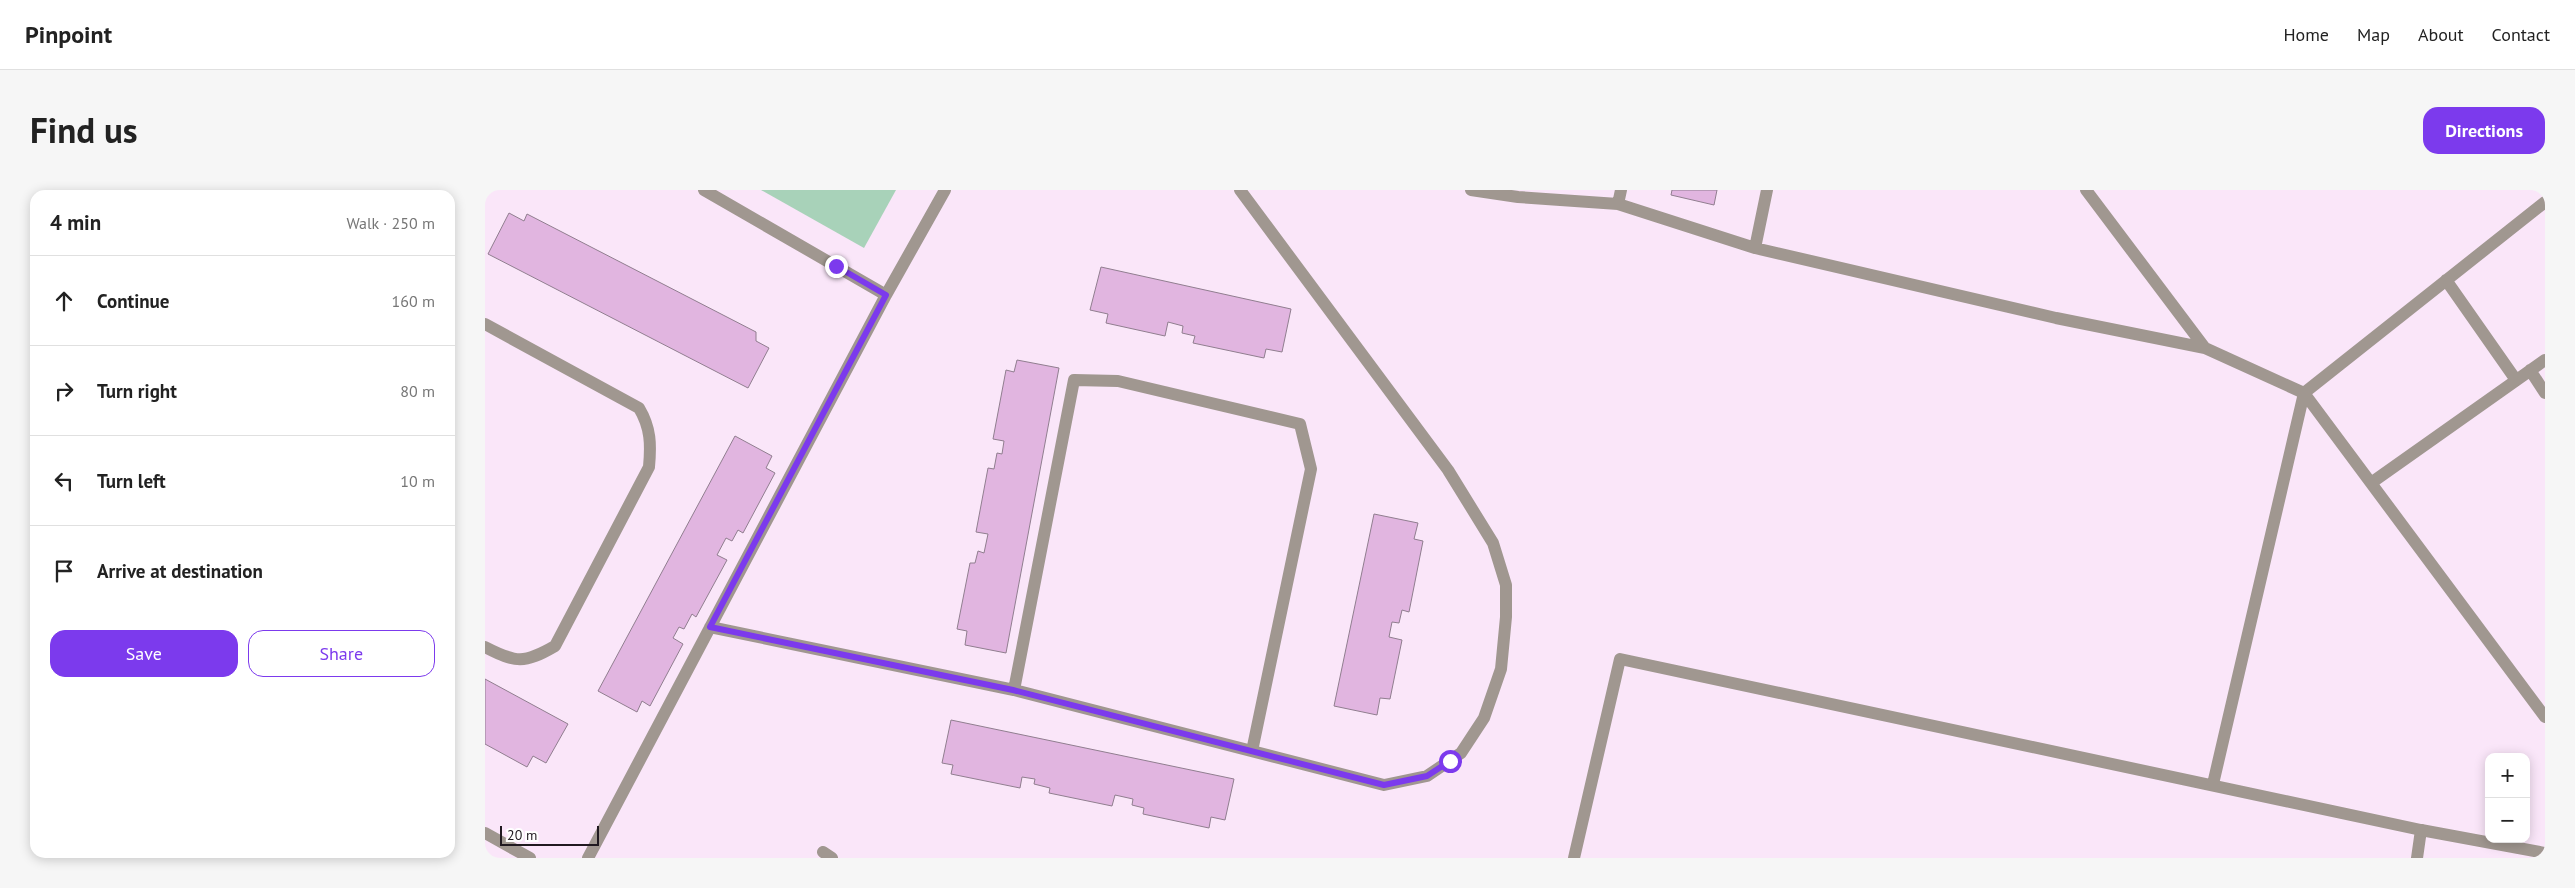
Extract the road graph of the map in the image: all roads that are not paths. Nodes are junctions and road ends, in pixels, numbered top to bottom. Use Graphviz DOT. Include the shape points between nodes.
graph roads {
  1 [pos="704,190"];
  2 [pos="945,190"];
  3 [pos="1240,190"];
  4 [pos="1471,190"];
  5 [pos="1621,190"];
  6 [pos="1767,190"];
  7 [pos="2087,190"];
  8 [pos="1519,194"];
  9 [pos="2545,202"];
  10 [pos="1618,204"];
  11 [pos="1755,248"];
  12 [pos="2446,280"];
  13 [pos="886,295"];
  14 [pos="485,324"];
  15 [pos="2205,348"];
  16 [pos="2545,360"];
  17 [pos="2530,370"];
  18 [pos="2516,380"];
  19 [pos="2304,393"];
  20 [pos="2545,393"];
  21 [pos="2371,483"];
  22 [pos="710,627"];
  23 [pos="485,647"];
  24 [pos="1013,690"];
  25 [pos="2545,717"];
  26 [pos="1252,751"];
  27 [pos="2213,784"];
  28 [pos="2421,830"];
  29 [pos="485,834"];
  30 [pos="2545,853"];
  31 [pos="530,858"];
  32 [pos="588,858"];
  33 [pos="1574,858"];
  34 [pos="2417,858"];
  1 -- 13 [label="street"];
  2 -- 13 [label="street"];
  3 -- 26 [label="street" via="1448,470 1493,544 1505,585 1506,609 1501,669 1484,718 1461,753 1427,776 1384,785"];
  4 -- 8 [label="street"];
  5 -- 10 [label="street"];
  6 -- 11 [label="street"];
  7 -- 15 [label="street"];
  8 -- 10 [label="street"];
  9 -- 12 [label="street"];
  10 -- 11 [label="street"];
  11 -- 15 [label="street" via="2056,318"];
  12 -- 18 [label="street"];
  12 -- 19 [label="street"];
  13 -- 22 [label="street"];
  14 -- 23 [label="street" via="639,408 647,422 651,444 649,467 555,646 533,659 508,659"];
  15 -- 19 [label="street"];
  16 -- 17 [label="street"];
  17 -- 18 [label="street"];
  17 -- 20 [label="street"];
  18 -- 21 [label="street"];
  19 -- 21 [label="street"];
  19 -- 27 [label="street"];
  21 -- 25 [label="street"];
  22 -- 24 [label="street"];
  22 -- 32 [label="street"];
  24 -- 26 [label="street"];
  24 -- 26 [label="street" via="1074,380 1117,381 1300,424 1311,469"];
  27 -- 28 [label="street"];
  27 -- 33 [label="street" via="1620,660"];
  28 -- 30 [label="street"];
  28 -- 34 [label="street"];
  29 -- 31 [label="street"];
}
